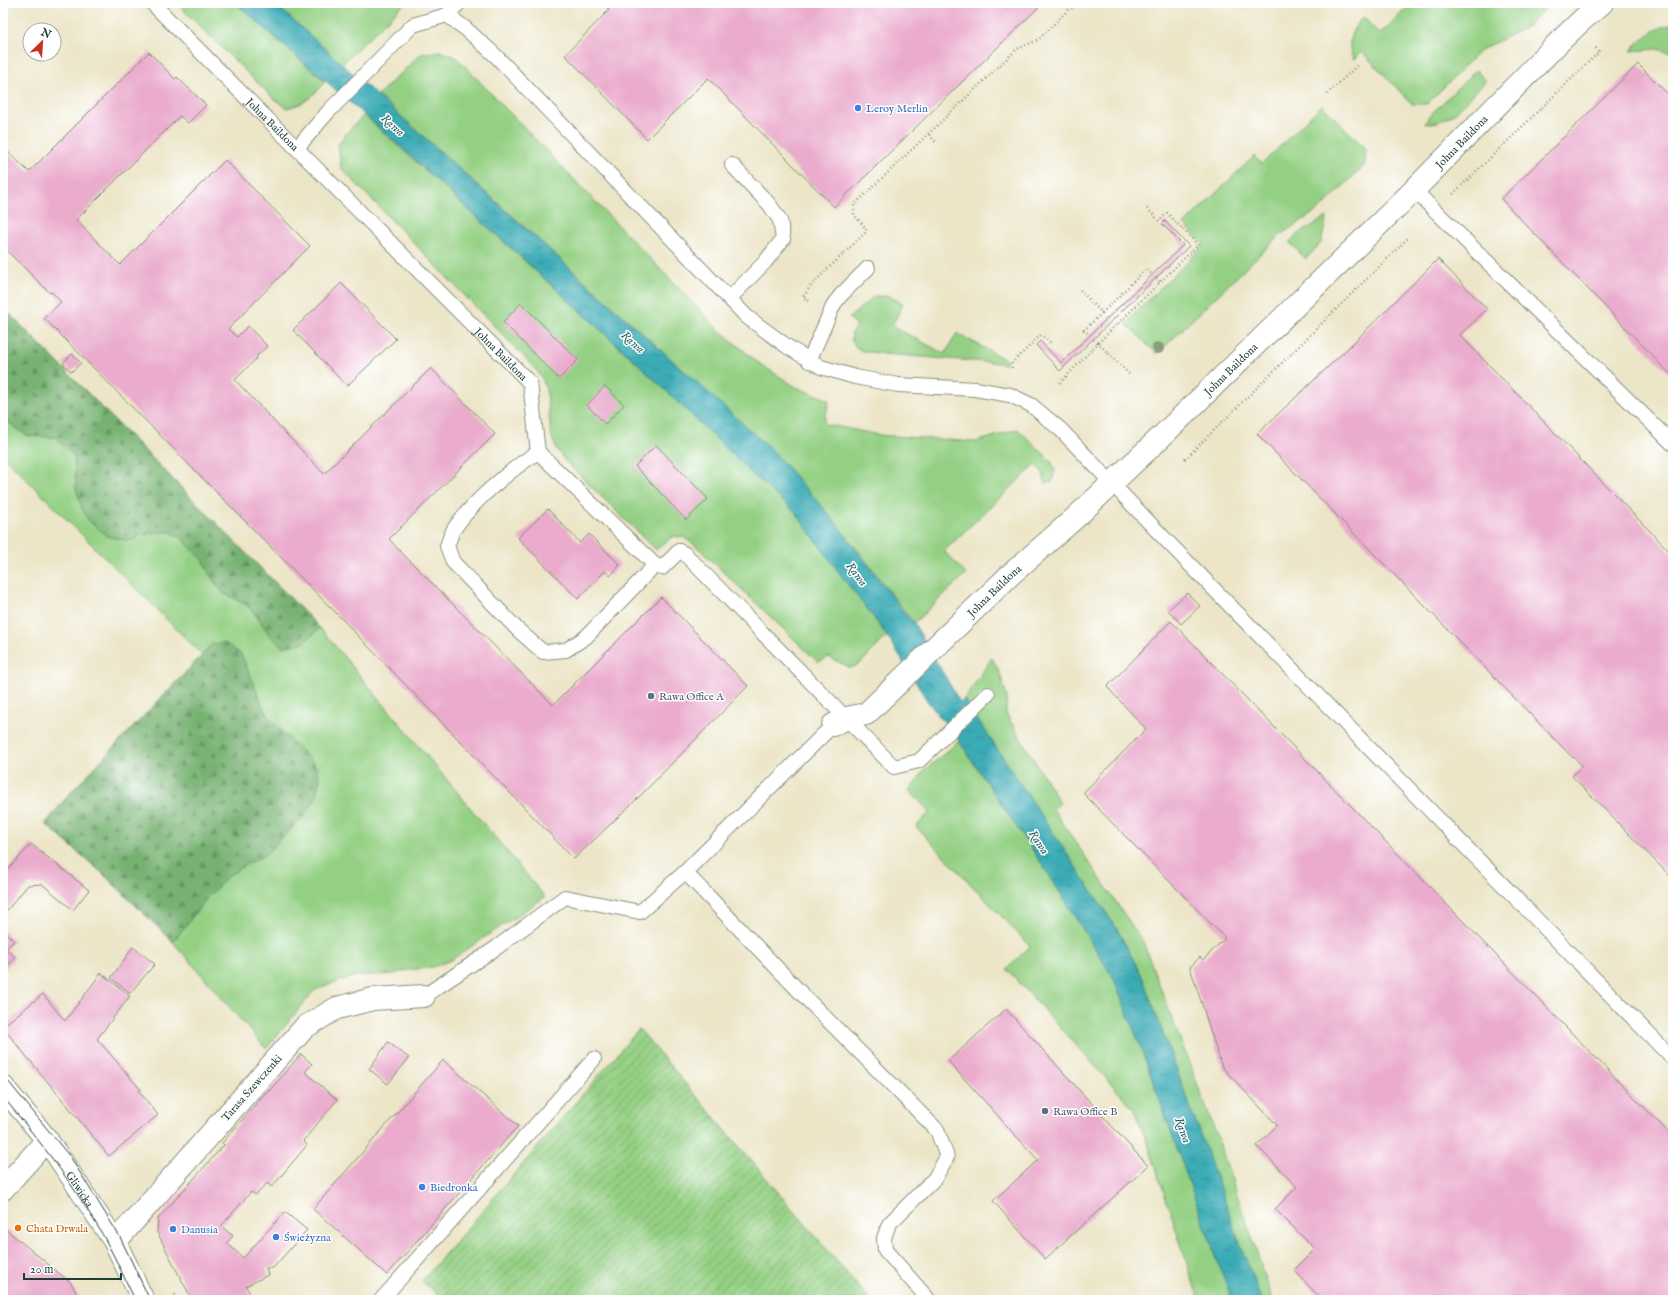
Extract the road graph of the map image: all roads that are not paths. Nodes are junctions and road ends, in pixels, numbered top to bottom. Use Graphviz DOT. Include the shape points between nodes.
graph roads {
  1 [pos="152,3"];
  2 [pos="459,3"];
  3 [pos="1602,3"];
  4 [pos="447,15"];
  5 [pos="298,148"];
  6 [pos="732,165"];
  7 [pos="1414,190"];
  8 [pos="868,268"];
  9 [pos="730,298"];
  10 [pos="810,361"];
  11 [pos="1673,444"];
  12 [pos="538,452"];
  13 [pos="1113,483"];
  14 [pos="654,565"];
  15 [pos="988,694"];
  16 [pos="840,722"];
  17 [pos="685,872"];
  18 [pos="424,996"];
  19 [pos="594,1059"];
  20 [pos="1673,1059"];
  21 [pos="3,1087"];
  22 [pos="48,1140"];
  23 [pos="3,1189"];
  24 [pos="115,1242"];
  25 [pos="143,1300"];
  26 [pos="381,1300"];
  27 [pos="929,1300"];
  1 -- 5 [label="lane, Johna Baildona"];
  2 -- 4 [label="lane"];
  3 -- 7 [label="street, Johna Baildona" via="1557,44"];
  4 -- 5 [label="lane" via="413,25 328,112"];
  4 -- 9 [label="lane" via="495,55"];
  5 -- 12 [label="lane, Johna Baildona" via="530,383"];
  6 -- 9 [label="lane" via="769,204 780,220 783,239"];
  7 -- 11 [label="lane"];
  7 -- 13 [label="street, Johna Baildona"];
  8 -- 10 [label="lane" via="834,304"];
  9 -- 10 [label="lane" via="747,317"];
  10 -- 13 [label="lane" via="855,377 898,385 975,389 1010,394 1031,405 1061,430"];
  12 -- 14 [label="lane"];
  12 -- 14 [label="lane" via="518,465 470,510 453,530 447,546 453,562 518,630 544,652 566,650 586,637"];
  13 -- 16 [label="street, Johna Baildona" via="1010,575 866,714"];
  13 -- 20 [label="lane"];
  14 -- 16 [label="lane" via="662,568 679,552 686,554"];
  15 -- 16 [label="lane" via="919,761 894,767"];
  16 -- 17 [label="lane"];
  17 -- 18 [label="lane" via="640,912 565,897 496,948"];
  17 -- 27 [label="lane" via="937,1130 947,1157 935,1178 889,1224 884,1238 885,1250"];
  18 -- 24 [label="street, Tarasa Szewczenki" via="373,999 337,1008 305,1027"];
  19 -- 26 [label="lane"];
  21 -- 22 [label="street, Gliwicka"];
  22 -- 23 [label="street"];
  22 -- 24 [label="street, Gliwicka"];
  24 -- 25 [label="street, Gliwicka"];
}
